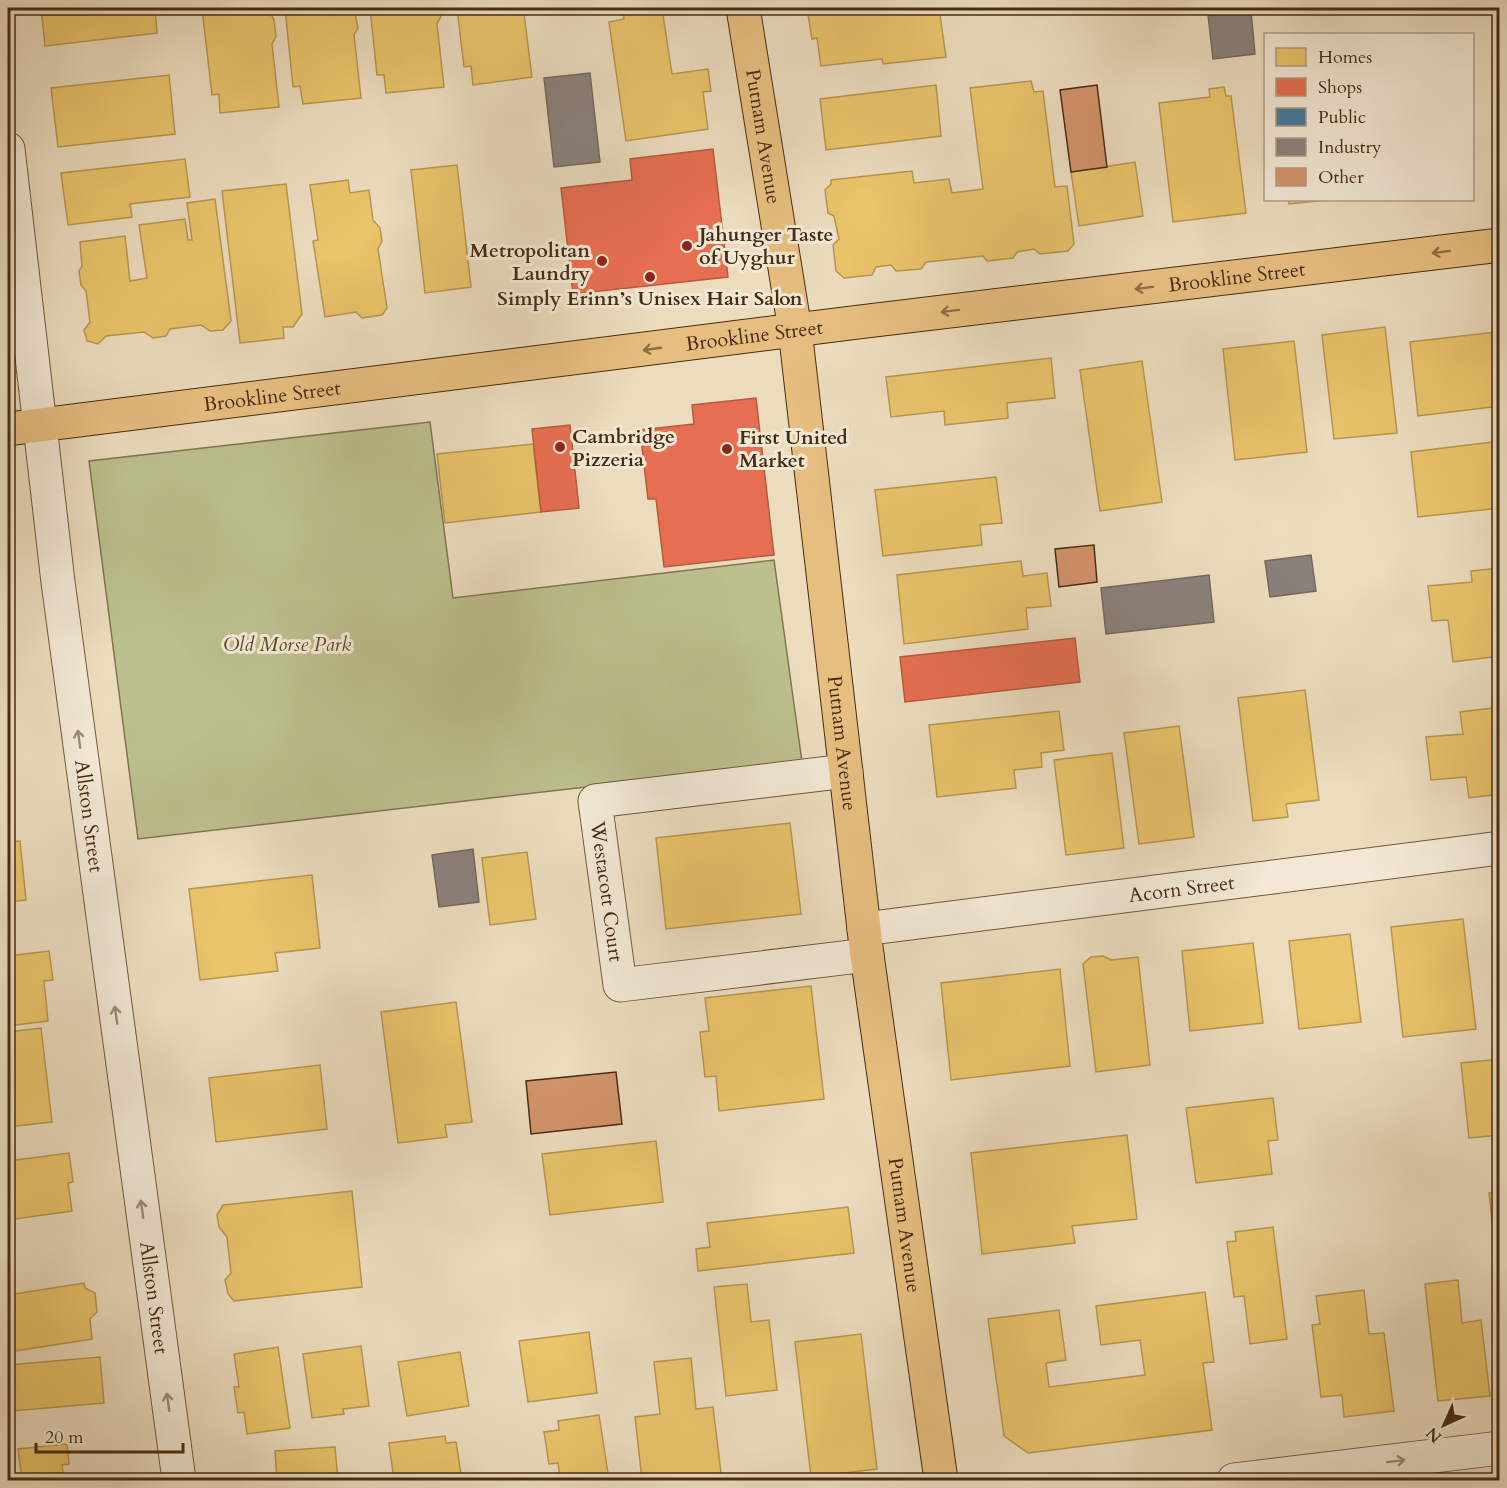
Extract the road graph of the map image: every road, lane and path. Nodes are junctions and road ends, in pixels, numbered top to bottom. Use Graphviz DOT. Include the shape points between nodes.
graph roads {
  1 [pos="743,8"];
  2 [pos="8,149"];
  3 [pos="1500,245"];
  4 [pos="795,330"];
  5 [pos="40,426"];
  6 [pos="8,429"];
  7 [pos="846,771"];
  8 [pos="1500,848"];
  9 [pos="865,942"];
  10 [pos="1500,1448"];
  11 [pos="179,1480"];
  12 [pos="941,1480"];
  13 [pos="1234,1480"];
  1 -- 4 [label="main road, Putnam Avenue"];
  2 -- 5 [label="street, Allston Street"];
  3 -- 4 [label="main road, Brookline Street, one-way"];
  4 -- 5 [label="main road, Brookline Street, one-way"];
  4 -- 7 [label="main road, Putnam Avenue"];
  5 -- 6 [label="main road, Brookline Street"];
  11 -- 5 [label="street, Allston Street, one-way"];
  7 -- 9 [label="main road, Putnam Avenue"];
  7 -- 9 [label="street, Westacott Court" via="595,801 620,985"];
  8 -- 9 [label="street, Acorn Street"];
  9 -- 12 [label="main road, Putnam Avenue"];
  13 -- 10 [label="street, one-way"];
}
